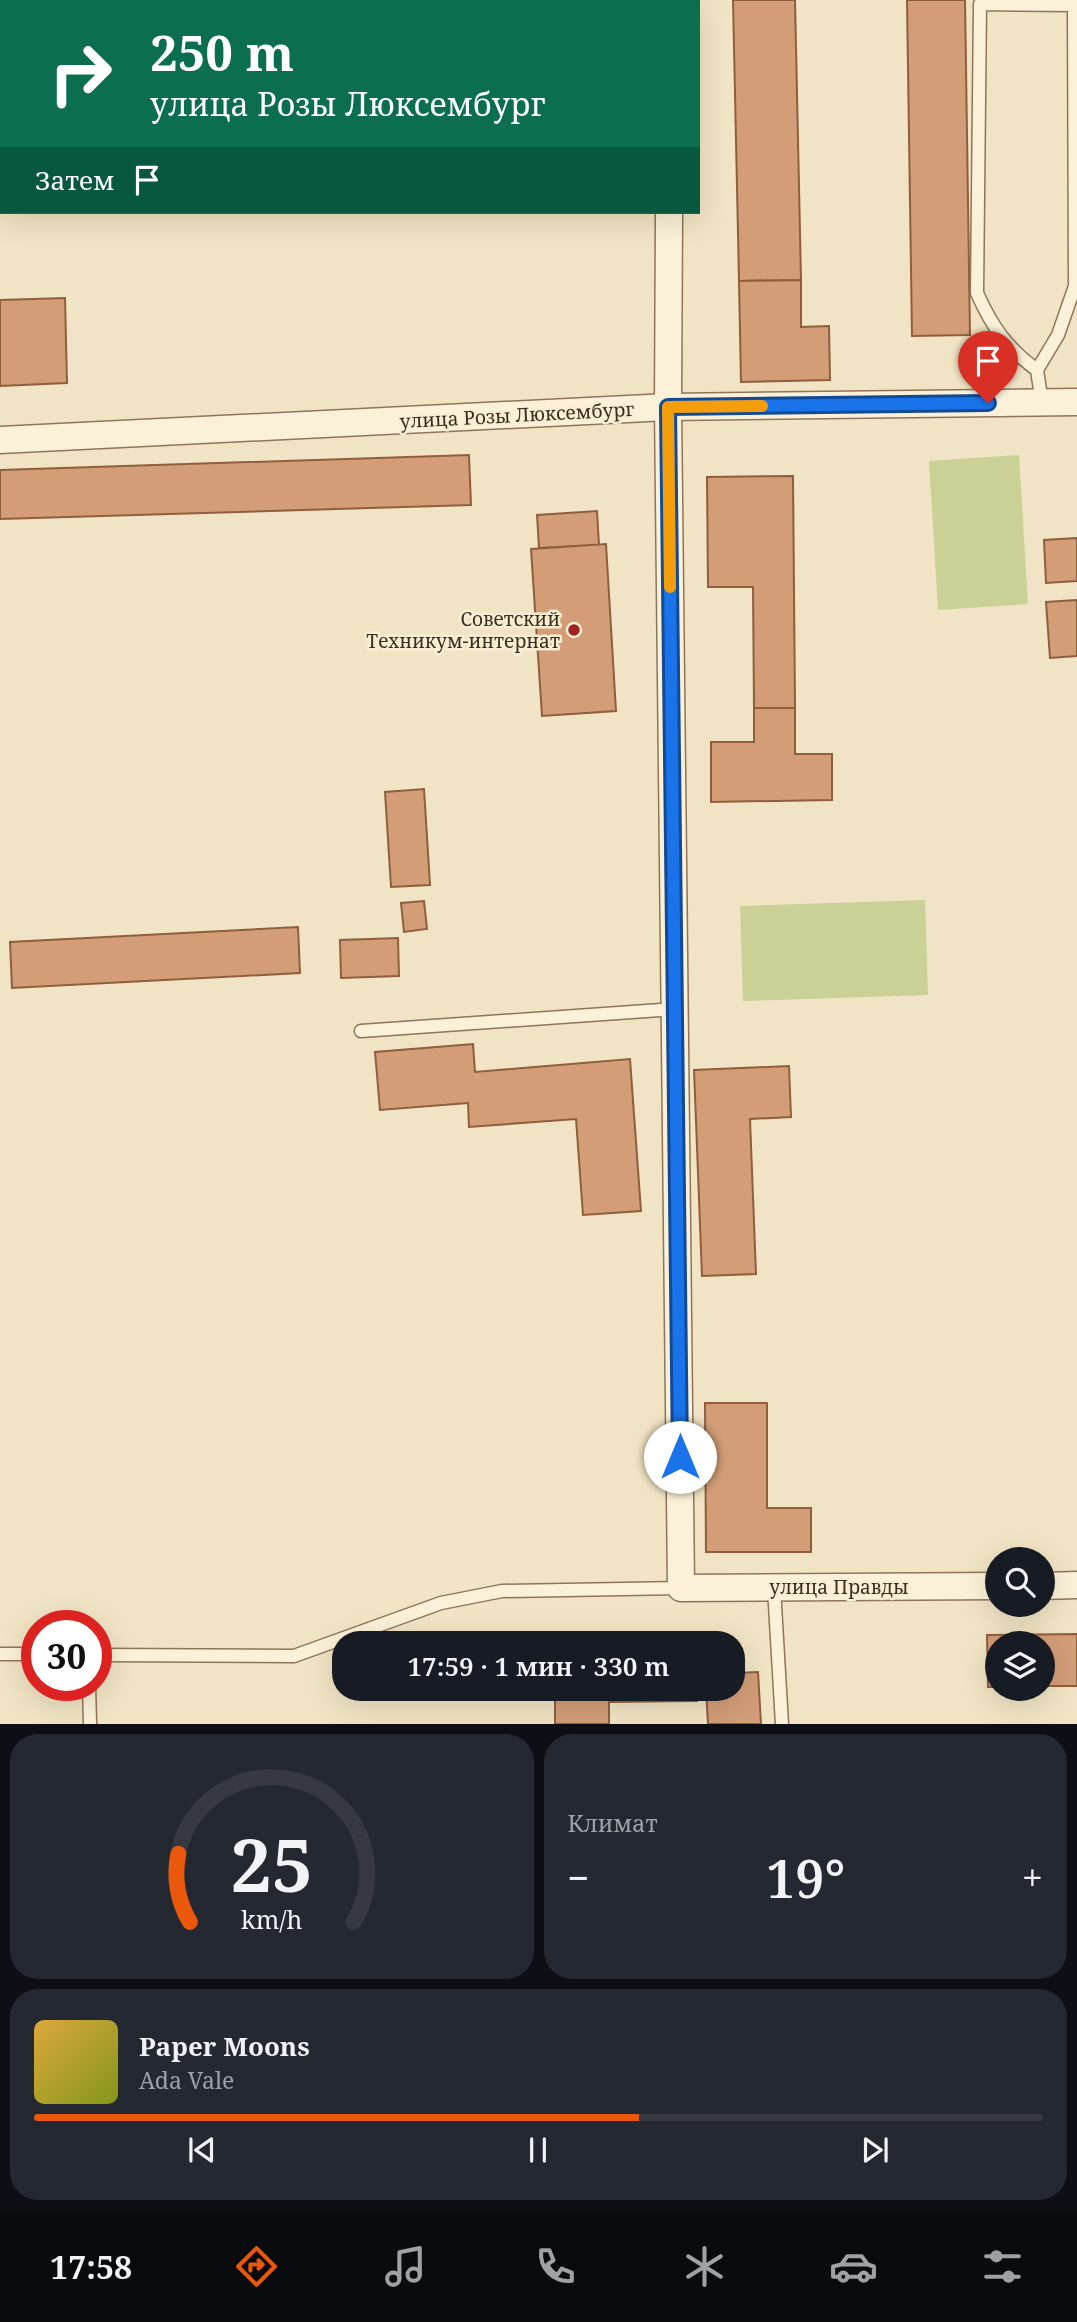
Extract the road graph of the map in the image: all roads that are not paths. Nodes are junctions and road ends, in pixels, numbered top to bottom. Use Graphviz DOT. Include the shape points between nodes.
graph roads {
  1 [pos="669,214"];
  2 [pos="1037,370"];
  3 [pos="1042,402"];
  4 [pos="1077,402"];
  5 [pos="668,407"];
  6 [pos="0,440"];
  7 [pos="675,1009"];
  8 [pos="361,1031"];
  9 [pos="985,1586"];
  10 [pos="1055,1586"];
  11 [pos="1077,1586"];
  12 [pos="681,1588"];
  13 [pos="774,1588"];
  14 [pos="0,1654"];
  15 [pos="21,1654"];
  16 [pos="112,1654"];
  17 [pos="89,1701"];
  18 [pos="90,1724"];
  19 [pos="782,1724"];
  1 -- 5 [label="street"];
  2 -- 2 [label="lane" via="1013,352 991,326 977,293 980,4 1073,5 1075,286 1058,335"];
  2 -- 3 [label="lane"];
  3 -- 4 [label="street, улица Розы Люксембург"];
  3 -- 5 [label="street, улица Розы Люксембург"];
  5 -- 6 [label="street, улица Розы Люксембург"];
  5 -- 7 [label="street"];
  7 -- 8 [label="lane"];
  7 -- 12 [label="street"];
  9 -- 13 [label="street, улица Правды"];
  10 -- 11 [label="street"];
  12 -- 13 [label="street, улица Правды"];
  12 -- 16 [label="lane" via="502,1591 441,1603 294,1656"];
  13 -- 19 [label="lane"];
  14 -- 15 [label="lane"];
  17 -- 18 [label="lane"];
}
